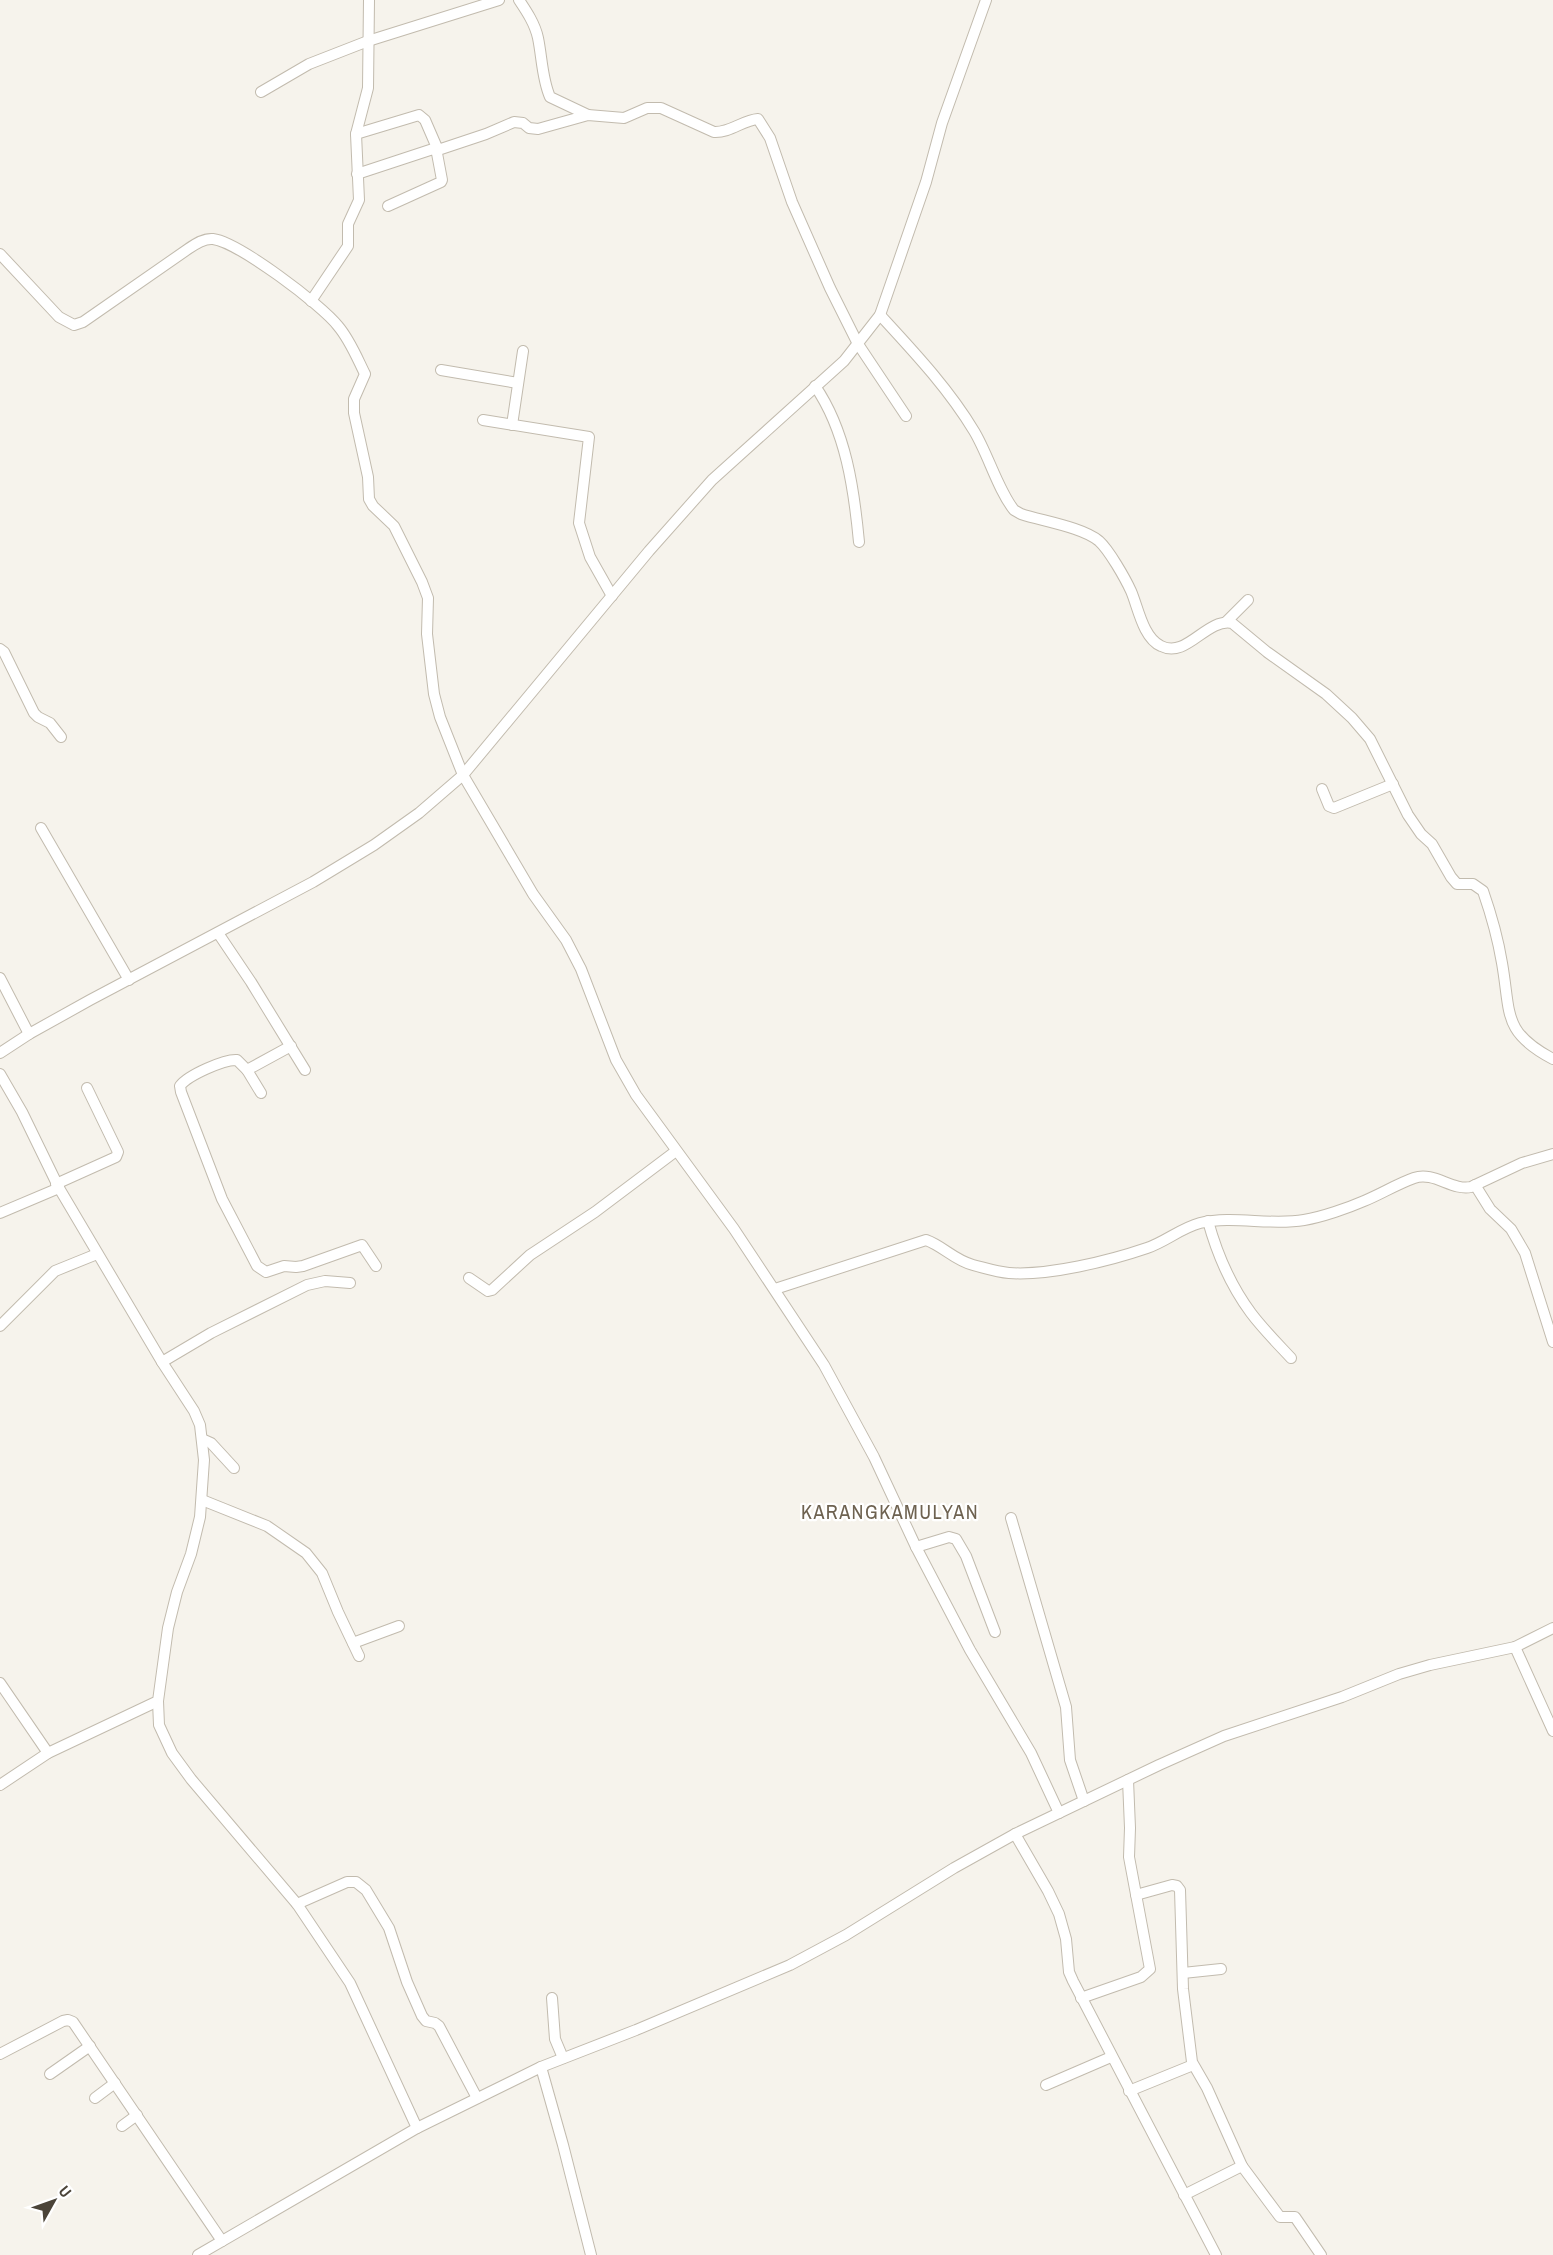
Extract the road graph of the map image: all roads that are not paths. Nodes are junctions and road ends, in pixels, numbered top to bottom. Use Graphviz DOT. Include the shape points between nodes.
graph roads {
  1 [pos="369,0"];
  2 [pos="499,0"];
  3 [pos="519,0"];
  4 [pos="986,0"];
  5 [pos="368,41"];
  6 [pos="261,92"];
  7 [pos="588,115"];
  8 [pos="356,134"];
  9 [pos="436,148"];
  10 [pos="357,174"];
  11 [pos="388,206"];
  12 [pos="2,258"];
  13 [pos="311,301"];
  14 [pos="880,315"];
  15 [pos="858,344"];
  16 [pos="523,351"];
  17 [pos="441,370"];
  18 [pos="518,383"];
  19 [pos="815,386"];
  20 [pos="906,416"];
  21 [pos="483,420"];
  22 [pos="512,425"];
  23 [pos="859,542"];
  24 [pos="612,596"];
  25 [pos="1248,600"];
  26 [pos="1226,622"];
  27 [pos="0,649"];
  28 [pos="61,737"];
  29 [pos="463,775"];
  30 [pos="1393,784"];
  31 [pos="1322,789"];
  32 [pos="41,828"];
  33 [pos="218,933"];
  34 [pos="0,978"];
  35 [pos="129,980"];
  36 [pos="29,1034"];
  37 [pos="291,1046"];
  38 [pos="0,1053"];
  39 [pos="1553,1059"];
  40 [pos="247,1070"];
  41 [pos="305,1070"];
  42 [pos="0,1074"];
  43 [pos="87,1088"];
  44 [pos="261,1093"];
  45 [pos="676,1151"];
  46 [pos="1553,1154"];
  47 [pos="1475,1185"];
  48 [pos="58,1186"];
  49 [pos="0,1213"];
  50 [pos="1208,1221"];
  51 [pos="97,1254"];
  52 [pos="376,1266"];
  53 [pos="469,1278"];
  54 [pos="350,1283"];
  55 [pos="775,1289"];
  56 [pos="0,1326"];
  57 [pos="1553,1342"];
  58 [pos="1291,1358"];
  59 [pos="162,1362"];
  60 [pos="202,1438"];
  61 [pos="234,1468"];
  62 [pos="202,1500"];
  63 [pos="1011,1518"];
  64 [pos="916,1547"];
  65 [pos="399,1626"];
  66 [pos="1553,1628"];
  67 [pos="995,1632"];
  68 [pos="353,1643"];
  69 [pos="1515,1647"];
  70 [pos="359,1656"];
  71 [pos="0,1684"];
  72 [pos="158,1701"];
  73 [pos="1553,1731"];
  74 [pos="48,1753"];
  75 [pos="1128,1780"];
  76 [pos="0,1785"];
  77 [pos="1083,1801"];
  78 [pos="1059,1813"];
  79 [pos="1014,1834"];
  80 [pos="1136,1895"];
  81 [pos="297,1904"];
  82 [pos="1221,1969"];
  83 [pos="1183,1973"];
  84 [pos="552,1998"];
  85 [pos="1081,1998"];
  86 [pos="90,2046"];
  87 [pos="0,2054"];
  88 [pos="1111,2057"];
  89 [pos="563,2058"];
  90 [pos="1193,2065"];
  91 [pos="541,2067"];
  92 [pos="50,2073"];
  93 [pos="115,2083"];
  94 [pos="1046,2085"];
  95 [pos="1129,2091"];
  96 [pos="95,2098"];
  97 [pos="477,2098"];
  98 [pos="137,2115"];
  99 [pos="122,2126"];
  100 [pos="417,2128"];
  101 [pos="1242,2166"];
  102 [pos="1184,2195"];
  103 [pos="222,2241"];
  104 [pos="205,2253"];
  105 [pos="591,2255"];
  106 [pos="1216,2255"];
  107 [pos="1321,2255"];
  1 -- 5 [label="street"];
  2 -- 5 [label="street"];
  3 -- 7 [label="street" via="538,37 550,97"];
  4 -- 14 [label="street"];
  5 -- 6 [label="street" via="309,64"];
  5 -- 8 [label="street" via="368,88"];
  7 -- 9 [label="street" via="538,129 514,122 442,150"];
  7 -- 15 [label="street" via="624,118 657,107 718,133 758,119 770,138 814,254"];
  8 -- 9 [label="street" via="419,116 425,120"];
  8 -- 10 [label="street"];
  9 -- 10 [label="street"];
  9 -- 11 [label="street" via="441,182"];
  10 -- 13 [label="street" via="359,200 348,224 348,246"];
  12 -- 13 [label="street" via="58,317 74,325 200,241 211,238 239,249"];
  13 -- 29 [label="street" via="338,324 365,374 354,399 354,413 369,500 394,526 428,598 427,634 434,694"];
  14 -- 15 [label="street"];
  14 -- 26 [label="street" via="956,404 975,432 1014,510 1099,541 1159,646 1169,649 1183,645"];
  15 -- 19 [label="street"];
  15 -- 20 [label="street"];
  16 -- 18 [label="street"];
  17 -- 18 [label="street"];
  18 -- 22 [label="street"];
  19 -- 23 [label="street" via="824,399 843,450 854,490"];
  19 -- 24 [label="street" via="712,480"];
  21 -- 22 [label="street"];
  22 -- 24 [label="street" via="589,437 579,523 590,557"];
  24 -- 29 [label="street"];
  25 -- 26 [label="street"];
  26 -- 30 [label="street" via="1237,626 1352,718 1370,739"];
  27 -- 28 [label="street" via="34,713 50,723"];
  29 -- 33 [label="street" via="374,845"];
  29 -- 45 [label="street" via="533,894 566,940 616,1060"];
  30 -- 31 [label="street" via="1334,808 1329,806"];
  30 -- 39 [label="street" via="1408,815 1432,844 1450,877 1457,884 1473,884 1483,891 1502,963 1508,1012 1530,1046"];
  32 -- 35 [label="street"];
  33 -- 35 [label="street"];
  33 -- 37 [label="street"];
  34 -- 36 [label="street"];
  35 -- 36 [label="street"];
  36 -- 38 [label="street"];
  37 -- 40 [label="street"];
  37 -- 41 [label="street"];
  40 -- 44 [label="street"];
  40 -- 52 [label="street" via="237,1060 229,1060 189,1077 180,1086 222,1199 257,1266 266,1272 296,1267 362,1245"];
  42 -- 48 [label="street"];
  43 -- 48 [label="street" via="118,1152 116,1157"];
  45 -- 53 [label="street" via="530,1255 492,1290"];
  45 -- 55 [label="street"];
  46 -- 47 [label="street" via="1522,1163"];
  47 -- 50 [label="street" via="1461,1188 1423,1176 1362,1202 1304,1220"];
  47 -- 57 [label="street" via="1525,1253"];
  48 -- 49 [label="street"];
  48 -- 51 [label="street"];
  50 -- 55 [label="street" via="1148,1248 1051,1271 1012,1273 962,1262 926,1240"];
  50 -- 58 [label="street" via="1224,1266 1246,1306"];
  51 -- 56 [label="street" via="55,1271"];
  51 -- 59 [label="street"];
  54 -- 59 [label="street" via="325,1281 296,1290"];
  55 -- 64 [label="street" via="824,1365"];
  59 -- 60 [label="street" via="194,1411"];
  60 -- 61 [label="street"];
  60 -- 62 [label="street"];
  62 -- 68 [label="street" via="267,1526 306,1553 322,1573"];
  62 -- 72 [label="street" via="191,1554 170,1619"];
  63 -- 77 [label="street" via="1063,1693 1070,1760"];
  64 -- 67 [label="street" via="949,1537 956,1539"];
  64 -- 78 [label="street" via="970,1650 1031,1753"];
  65 -- 68 [label="street"];
  66 -- 69 [label="street"];
  68 -- 70 [label="street"];
  69 -- 73 [label="street"];
  69 -- 75 [label="street" via="1399,1674 1224,1736"];
  71 -- 74 [label="street"];
  72 -- 74 [label="street"];
  72 -- 81 [label="street" via="159,1725 172,1753"];
  74 -- 76 [label="street"];
  75 -- 77 [label="street"];
  75 -- 80 [label="street" via="1129,1857"];
  77 -- 78 [label="street"];
  78 -- 79 [label="street"];
  79 -- 85 [label="street" via="1059,1914 1069,1972"];
  79 -- 89 [label="street" via="790,1965"];
  80 -- 83 [label="street" via="1172,1886 1180,1890"];
  80 -- 85 [label="street" via="1150,1971"];
  81 -- 97 [label="street" via="347,1882 356,1882 366,1890 389,1928 422,2016 439,2026"];
  81 -- 100 [label="street" via="350,1983"];
  82 -- 83 [label="street"];
  83 -- 90 [label="street"];
  84 -- 89 [label="street" via="555,2039"];
  85 -- 88 [label="street"];
  86 -- 87 [label="street" via="68,2020"];
  86 -- 92 [label="street"];
  86 -- 93 [label="street"];
  88 -- 94 [label="street"];
  88 -- 95 [label="street"];
  89 -- 91 [label="street"];
  90 -- 95 [label="street"];
  90 -- 101 [label="street"];
  91 -- 97 [label="street"];
  91 -- 105 [label="street"];
  93 -- 96 [label="street"];
  93 -- 98 [label="street"];
  95 -- 102 [label="street"];
  97 -- 100 [label="street"];
  98 -- 99 [label="street"];
  98 -- 103 [label="street"];
  100 -- 103 [label="street"];
  101 -- 102 [label="street"];
  101 -- 107 [label="street" via="1280,2217 1295,2217"];
  102 -- 106 [label="street"];
  103 -- 104 [label="street"];
}
